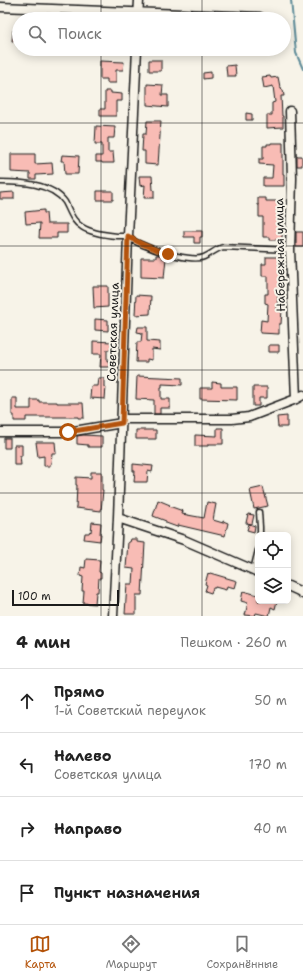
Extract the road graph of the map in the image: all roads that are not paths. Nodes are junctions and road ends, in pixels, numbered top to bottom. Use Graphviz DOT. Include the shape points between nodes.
graph roads {
  1 [pos="139,0"];
  2 [pos="0,7"];
  3 [pos="86,12"];
  4 [pos="138,12"];
  5 [pos="137,56"];
  6 [pos="290,111"];
  7 [pos="0,182"];
  8 [pos="128,236"];
  9 [pos="290,250"];
  10 [pos="300,397"];
  11 [pos="122,421"];
  12 [pos="0,432"];
  13 [pos="258,512"];
  14 [pos="118,518"];
  15 [pos="260,532"];
  16 [pos="255,571"];
  17 [pos="291,587"];
  18 [pos="303,594"];
  19 [pos="113,616"];
  1 -- 4 [label="street"];
  2 -- 3 [label="street"];
  5 -- 8 [label="street, Советская улица"];
  6 -- 9 [label="street, Набережная улица"];
  7 -- 8 [label="lane" via="22,182 41,186 62,198 72,218 83,228"];
  8 -- 9 [label="lane" via="150,248 196,259 223,247"];
  8 -- 11 [label="street, Советская улица"];
  9 -- 10 [label="street, Набережная улица"];
  10 -- 11 [label="street" via="249,417"];
  11 -- 12 [label="street" via="68,432"];
  11 -- 14 [label="street, Советская улица"];
  13 -- 15 [label="lane"];
  14 -- 16 [label="street" via="184,540"];
  14 -- 19 [label="street, Советская улица"];
  17 -- 18 [label="street"];
}
